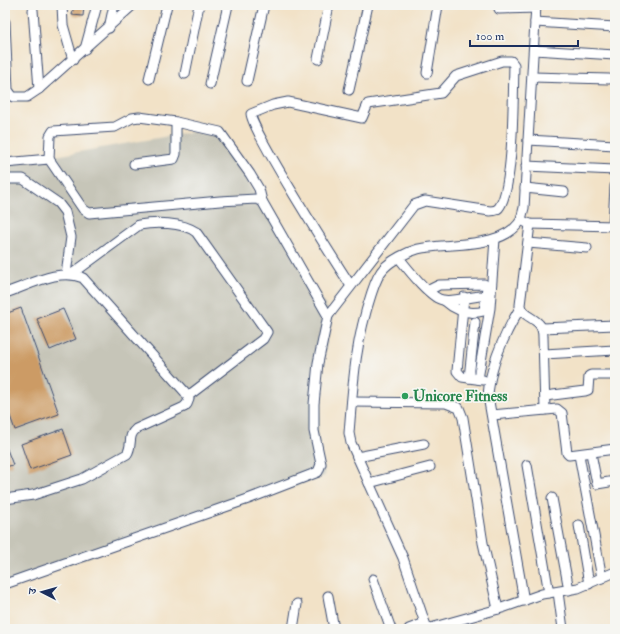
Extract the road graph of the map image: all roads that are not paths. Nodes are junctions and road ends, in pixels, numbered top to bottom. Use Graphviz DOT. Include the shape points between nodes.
graph roads {
  1 [pos="62,5"];
  2 [pos="97,5"];
  3 [pos="114,5"];
  4 [pos="133,5"];
  5 [pos="167,5"];
  6 [pos="199,5"];
  7 [pos="228,5"];
  8 [pos="264,5"];
  9 [pos="329,5"];
  10 [pos="368,5"];
  11 [pos="438,5"];
  12 [pos="536,8"];
  13 [pos="499,9"];
  14 [pos="33,10"];
  15 [pos="5,22"];
  16 [pos="535,22"];
  17 [pos="615,27"];
  18 [pos="109,28"];
  19 [pos="85,50"];
  20 [pos="534,50"];
  21 [pos="615,55"];
  22 [pos="318,59"];
  23 [pos="73,60"];
  24 [pos="427,73"];
  25 [pos="185,74"];
  26 [pos="532,77"];
  27 [pos="149,79"];
  28 [pos="609,79"];
  29 [pos="248,81"];
  30 [pos="210,84"];
  31 [pos="40,90"];
  32 [pos="349,90"];
  33 [pos="176,122"];
  34 [pos="528,140"];
  35 [pos="615,145"];
  36 [pos="49,159"];
  37 [pos="5,162"];
  38 [pos="134,164"];
  39 [pos="526,166"];
  40 [pos="615,170"];
  41 [pos="5,179"];
  42 [pos="615,186"];
  43 [pos="525,188"];
  44 [pos="564,192"];
  45 [pos="262,201"];
  46 [pos="521,220"];
  47 [pos="530,224"];
  48 [pos="614,226"];
  49 [pos="495,239"];
  50 [pos="528,243"];
  51 [pos="587,248"];
  52 [pos="399,258"];
  53 [pos="69,274"];
  54 [pos="350,286"];
  55 [pos="429,290"];
  56 [pos="5,293"];
  57 [pos="480,296"];
  58 [pos="464,297"];
  59 [pos="445,301"];
  60 [pos="520,308"];
  61 [pos="463,312"];
  62 [pos="328,316"];
  63 [pos="476,322"];
  64 [pos="615,325"];
  65 [pos="542,328"];
  66 [pos="459,342"];
  67 [pos="473,344"];
  68 [pos="615,350"];
  69 [pos="544,354"];
  70 [pos="615,375"];
  71 [pos="473,378"];
  72 [pos="490,381"];
  73 [pos="188,396"];
  74 [pos="545,396"];
  75 [pos="352,402"];
  76 [pos="545,410"];
  77 [pos="492,415"];
  78 [pos="424,444"];
  79 [pos="615,449"];
  80 [pos="591,453"];
  81 [pos="579,455"];
  82 [pos="357,457"];
  83 [pos="527,466"];
  84 [pos="430,467"];
  85 [pos="615,481"];
  86 [pos="369,483"];
  87 [pos="552,498"];
  88 [pos="5,499"];
  89 [pos="579,526"];
  90 [pos="615,572"];
  91 [pos="602,578"];
  92 [pos="373,579"];
  93 [pos="5,584"];
  94 [pos="589,584"];
  95 [pos="569,590"];
  96 [pos="554,592"];
  97 [pos="328,596"];
  98 [pos="524,601"];
  99 [pos="297,604"];
  100 [pos="498,609"];
  101 [pos="426,627"];
  102 [pos="293,629"];
  103 [pos="334,629"];
  104 [pos="391,629"];
  105 [pos="409,629"];
  106 [pos="563,629"];
  1 -- 23 [label="street" via="63,25"];
  2 -- 19 [label="street"];
  3 -- 18 [label="street"];
  4 -- 18 [label="street"];
  5 -- 27 [label="street"];
  6 -- 25 [label="street"];
  7 -- 30 [label="street"];
  8 -- 29 [label="street"];
  9 -- 22 [label="street"];
  10 -- 32 [label="street"];
  11 -- 24 [label="street"];
  12 -- 13 [label="street"];
  12 -- 16 [label="street"];
  14 -- 31 [label="street"];
  15 -- 31 [label="street" via="9,93 15,98 22,98"];
  16 -- 17 [label="street"];
  16 -- 20 [label="street"];
  18 -- 19 [label="street"];
  19 -- 23 [label="street"];
  20 -- 21 [label="street"];
  20 -- 26 [label="street"];
  23 -- 31 [label="street"];
  26 -- 28 [label="street"];
  26 -- 34 [label="street"];
  33 -- 36 [label="street" via="136,117 115,127 56,130 50,136"];
  33 -- 38 [label="street" via="174,159"];
  33 -- 45 [label="street" via="222,133 259,189"];
  34 -- 35 [label="street"];
  34 -- 39 [label="street"];
  36 -- 37 [label="street"];
  36 -- 45 [label="street" via="88,213 220,201"];
  39 -- 40 [label="street"];
  39 -- 43 [label="street"];
  41 -- 53 [label="street" via="23,179 58,203 65,212 72,237"];
  42 -- 48 [label="street"];
  43 -- 44 [label="street"];
  43 -- 46 [label="street"];
  45 -- 62 [label="street"];
  46 -- 47 [label="street"];
  46 -- 49 [label="street"];
  47 -- 48 [label="street"];
  47 -- 50 [label="street"];
  49 -- 52 [label="street" via="418,249"];
  49 -- 71 [label="street" via="490,308"];
  50 -- 51 [label="street"];
  50 -- 60 [label="street"];
  52 -- 55 [label="street"];
  52 -- 75 [label="street" via="383,268 366,309 354,363"];
  53 -- 56 [label="street"];
  53 -- 73 [label="street" via="87,280"];
  53 -- 73 [label="street" via="139,225 183,226 196,232 267,332 263,339"];
  54 -- 54 [label="street" via="417,203 426,201 490,211 500,207 510,157 514,65 511,61 502,61 456,76 441,93 368,104 362,118 288,102 273,104 251,114 250,118 279,169"];
  54 -- 62 [label="street"];
  55 -- 59 [label="street"];
  55 -- 61 [label="street" via="439,285 486,285 484,311"];
  57 -- 58 [label="street"];
  58 -- 59 [label="street"];
  58 -- 61 [label="street"];
  59 -- 61 [label="street" via="454,309"];
  60 -- 65 [label="street"];
  60 -- 72 [label="street" via="496,358"];
  61 -- 66 [label="street"];
  62 -- 93 [label="street" via="314,398 314,431 321,464 318,472"];
  63 -- 67 [label="street"];
  64 -- 65 [label="street"];
  65 -- 69 [label="street"];
  66 -- 67 [label="street"];
  66 -- 71 [label="street" via="457,371 462,377"];
  67 -- 71 [label="street"];
  68 -- 69 [label="street"];
  69 -- 74 [label="street"];
  70 -- 74 [label="street" via="591,375 588,390"];
  71 -- 72 [label="street"];
  72 -- 77 [label="street" via="488,396"];
  73 -- 88 [label="street" via="189,402 184,407 134,430 129,452 122,457 82,479 33,495"];
  74 -- 76 [label="street"];
  75 -- 82 [label="street" via="350,433"];
  75 -- 100 [label="street" via="446,403 458,408 463,418 483,543"];
  76 -- 77 [label="street"];
  76 -- 81 [label="street" via="560,410 566,453"];
  77 -- 98 [label="street" via="503,491"];
  78 -- 82 [label="street"];
  79 -- 80 [label="street"];
  80 -- 81 [label="street"];
  80 -- 85 [label="street" via="597,484"];
  81 -- 91 [label="street"];
  82 -- 86 [label="street"];
  83 -- 96 [label="street"];
  84 -- 86 [label="street"];
  86 -- 101 [label="street" via="403,558"];
  87 -- 95 [label="street"];
  89 -- 94 [label="street"];
  90 -- 91 [label="street"];
  91 -- 94 [label="street"];
  92 -- 104 [label="street"];
  94 -- 95 [label="street"];
  95 -- 96 [label="street"];
  96 -- 98 [label="street"];
  96 -- 106 [label="street"];
  97 -- 103 [label="street"];
  98 -- 100 [label="street"];
  99 -- 102 [label="street"];
  100 -- 101 [label="street"];
  101 -- 105 [label="street"];
}
